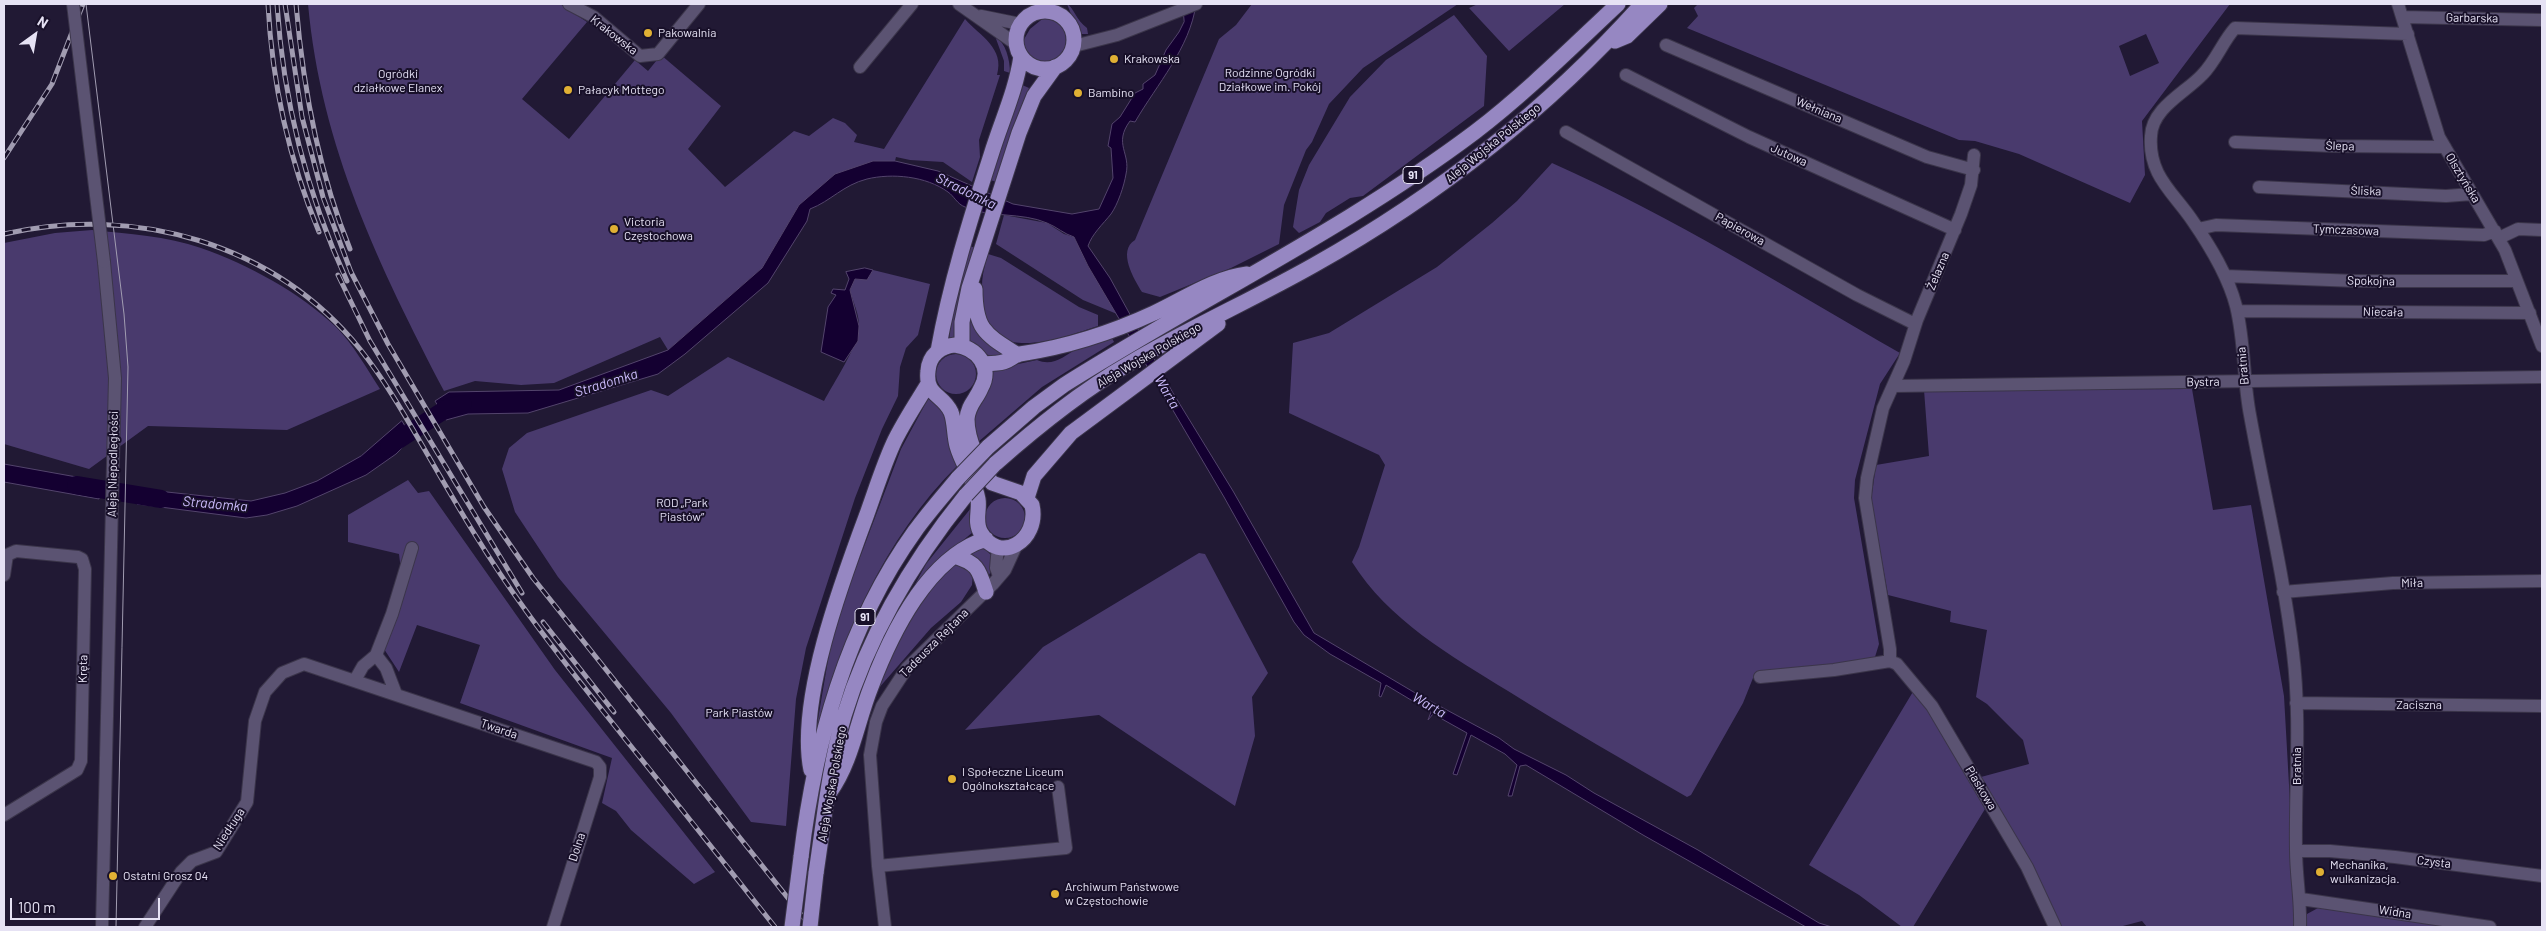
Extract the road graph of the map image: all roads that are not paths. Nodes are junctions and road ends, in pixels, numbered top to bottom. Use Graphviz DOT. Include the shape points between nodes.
graph roads {
  1 [pos="73,4"];
  2 [pos="569,4"];
  3 [pos="699,4"];
  4 [pos="912,4"];
  5 [pos="959,4"];
  6 [pos="1196,4"];
  7 [pos="1642,4"];
  8 [pos="1660,4"];
  9 [pos="2398,4"];
  10 [pos="1614,6"];
  11 [pos="1041,7"];
  12 [pos="1062,9"];
  13 [pos="969,12"];
  14 [pos="2402,17"];
  15 [pos="2542,20"];
  16 [pos="1020,24"];
  17 [pos="2408,34"];
  18 [pos="1605,45"];
  19 [pos="1666,45"];
  20 [pos="1074,46"];
  21 [pos="1019,50"];
  22 [pos="860,67"];
  23 [pos="1056,67"];
  24 [pos="1626,75"];
  25 [pos="1566,132"];
  26 [pos="2235,142"];
  27 [pos="2445,147"];
  28 [pos="1974,155"];
  29 [pos="1974,170"];
  30 [pos="2258,187"];
  31 [pos="2472,194"];
  32 [pos="2198,229"];
  33 [pos="1954,230"];
  34 [pos="2542,230"];
  35 [pos="2497,234"];
  36 [pos="975,273"];
  37 [pos="1254,273"];
  38 [pos="2225,276"];
  39 [pos="2517,281"];
  40 [pos="1258,294"];
  41 [pos="2237,311"];
  42 [pos="2530,313"];
  43 [pos="1915,324"];
  44 [pos="962,346"];
  45 [pos="2542,346"];
  46 [pos="938,351"];
  47 [pos="1018,355"];
  48 [pos="984,364"];
  49 [pos="2542,377"];
  50 [pos="2244,381"];
  51 [pos="928,384"];
  52 [pos="1893,386"];
  53 [pos="1027,498"];
  54 [pos="992,542"];
  55 [pos="1016,546"];
  56 [pos="412,548"];
  57 [pos="954,556"];
  58 [pos="4,575"];
  59 [pos="999,576"];
  60 [pos="2542,581"];
  61 [pos="986,592"];
  62 [pos="2283,592"];
  63 [pos="376,655"];
  64 [pos="1890,662"];
  65 [pos="304,664"];
  66 [pos="1760,677"];
  67 [pos="355,680"];
  68 [pos="396,694"];
  69 [pos="2296,703"];
  70 [pos="2542,706"];
  71 [pos="600,767"];
  72 [pos="813,777"];
  73 [pos="1058,787"];
  74 [pos="827,796"];
  75 [pos="4,815"];
  76 [pos="2296,851"];
  77 [pos="878,866"];
  78 [pos="2542,876"];
  79 [pos="2300,899"];
  80 [pos="102,927"];
  81 [pos="145,927"];
  82 [pos="553,927"];
  83 [pos="792,927"];
  84 [pos="810,927"];
  85 [pos="885,927"];
  86 [pos="2055,927"];
  87 [pos="2300,927"];
  88 [pos="2490,927"];
  1 -- 80 [label="street, Aleja Niepodległości, bridge" via="114,370"];
  2 -- 3 [label="street, Krakowska" via="594,17 640,56 650,56 658,54"];
  4 -- 22 [label="street"];
  5 -- 13 [label="street"];
  6 -- 20 [label="street" via="1117,35"];
  7 -- 18 [label="main road, Aleja Wojska Polskiego / 91"];
  8 -- 18 [label="main road" via="1627,36"];
  9 -- 14 [label="street, Olsztyńska"];
  10 -- 37 [label="main road, Aleja Wojska Polskiego / 91" via="1552,67 1476,131 1388,192"];
  11 -- 12 [label="main road"];
  11 -- 16 [label="main road"];
  12 -- 20 [label="main road" via="1071,28"];
  13 -- 16 [label="street"];
  13 -- 21 [label="street"];
  14 -- 15 [label="street, Garbarska"];
  14 -- 17 [label="street, Olsztyńska"];
  16 -- 21 [label="main road"];
  17 -- 27 [label="street, Olsztyńska" via="2439,137"];
  17 -- 32 [label="street, Bratnia" via="2235,28 2204,74 2157,117 2150,136 2157,172 2167,191"];
  18 -- 40 [label="main road, Aleja Wojska Polskiego / 91" via="1551,97 1433,191 1314,265"];
  19 -- 29 [label="street, Wełniana" via="1927,156"];
  20 -- 23 [label="main road"];
  21 -- 23 [label="main road" via="1033,66"];
  21 -- 46 [label="main road" via="1016,82 952,283"];
  23 -- 36 [label="main road" via="1034,96"];
  24 -- 33 [label="street, Jutowa" via="1749,137"];
  25 -- 43 [label="street, Papierowa"];
  26 -- 27 [label="street, Ślepa"];
  27 -- 31 [label="street, Olsztyńska"];
  28 -- 29 [label="street, Żelazna"];
  29 -- 33 [label="street, Żelazna"];
  30 -- 31 [label="street, Śliska" via="2446,196"];
  31 -- 35 [label="street, Olsztyńska"];
  32 -- 35 [label="street, Tymczasowa" via="2216,225"];
  32 -- 38 [label="street, Bratnia"];
  33 -- 43 [label="street, Żelazna"];
  34 -- 35 [label="street, Tymczasowa" via="2518,229"];
  35 -- 39 [label="street, Olsztyńska"];
  36 -- 44 [label="main road" via="964,309"];
  36 -- 47 [label="main road" via="978,322 994,341"];
  37 -- 47 [label="main road" via="1228,276 1153,314 1110,331 1033,354"];
  37 -- 72 [label="main road, Aleja Wojska Polskiego / 91, bridge" via="1064,385 988,447 958,478 914,532 861,624 831,702"];
  38 -- 39 [label="street, Spokojna" via="2356,281"];
  38 -- 41 [label="street, Bratnia"];
  39 -- 42 [label="street, Olsztyńska"];
  40 -- 53 [label="main road" via="1087,420 1057,447 1034,476"];
  40 -- 74 [label="main road, Aleja Wojska Polskiego / 91, bridge" via="1129,363 1043,423 995,464 966,495 921,554 874,639 844,718"];
  41 -- 42 [label="street, Niecała"];
  41 -- 50 [label="street, Bratnia"];
  42 -- 45 [label="street, Olsztyńska"];
  43 -- 52 [label="street, Żelazna"];
  44 -- 46 [label="main road" via="947,346"];
  44 -- 48 [label="main road" via="978,355"];
  46 -- 51 [label="main road" via="930,361"];
  47 -- 48 [label="main road" via="1005,362"];
  48 -- 53 [label="main road" via="982,387 968,411 970,437 992,483"];
  49 -- 50 [label="street, Bystra"];
  50 -- 52 [label="street, Bystra"];
  50 -- 62 [label="street, Bratnia"];
  51 -- 54 [label="main road" via="950,412 957,446 977,496 978,524"];
  51 -- 72 [label="main road" via="893,446 855,546 827,633 807,751"];
  52 -- 64 [label="street" via="1883,408 1866,478 1866,498"];
  53 -- 55 [label="main road" via="1032,505 1034,523"];
  54 -- 55 [label="main road"];
  54 -- 57 [label="main road" via="964,547"];
  54 -- 59 [label="street"];
  55 -- 59 [label="street, Tadeusza Rejtana"];
  56 -- 63 [label="street"];
  57 -- 61 [label="main road" via="974,564"];
  57 -- 74 [label="main road" via="926,583 894,636 871,687 842,775"];
  58 -- 75 [label="street, Kręta" via="7,555 16,551 74,556 82,559 85,569 82,755 79,765"];
  59 -- 61 [label="street, Tadeusza Rejtana"];
  60 -- 62 [label="street, Miła" via="2393,583"];
  61 -- 77 [label="street, Tadeusza Rejtana" via="907,668 882,706 870,755"];
  62 -- 69 [label="street, Bratnia" via="2294,654"];
  63 -- 67 [label="street" via="363,666"];
  63 -- 68 [label="street" via="386,668"];
  64 -- 66 [label="street"];
  64 -- 86 [label="street, Piaskowa" via="1896,664 1932,706 2026,867"];
  65 -- 67 [label="street, Twarda"];
  65 -- 81 [label="street, Niedługa" via="282,673 265,692 255,721 247,802 216,852 192,861 180,872"];
  67 -- 68 [label="street, Twarda"];
  68 -- 71 [label="street, Twarda" via="596,762"];
  69 -- 70 [label="street, Zaciszna"];
  69 -- 76 [label="street, Bratnia"];
  71 -- 82 [label="street, Dolna" via="600,777"];
  72 -- 83 [label="main road, Aleja Wojska Polskiego / 91, bridge"];
  73 -- 77 [label="street" via="1066,848"];
  74 -- 84 [label="main road, Aleja Wojska Polskiego / 91, bridge"];
  76 -- 78 [label="street, Czysta" via="2395,857"];
  76 -- 79 [label="street, Bratnia"];
  77 -- 85 [label="street, Tadeusza Rejtana"];
  79 -- 87 [label="street, Bratnia"];
  79 -- 88 [label="street, Widna"];
}
